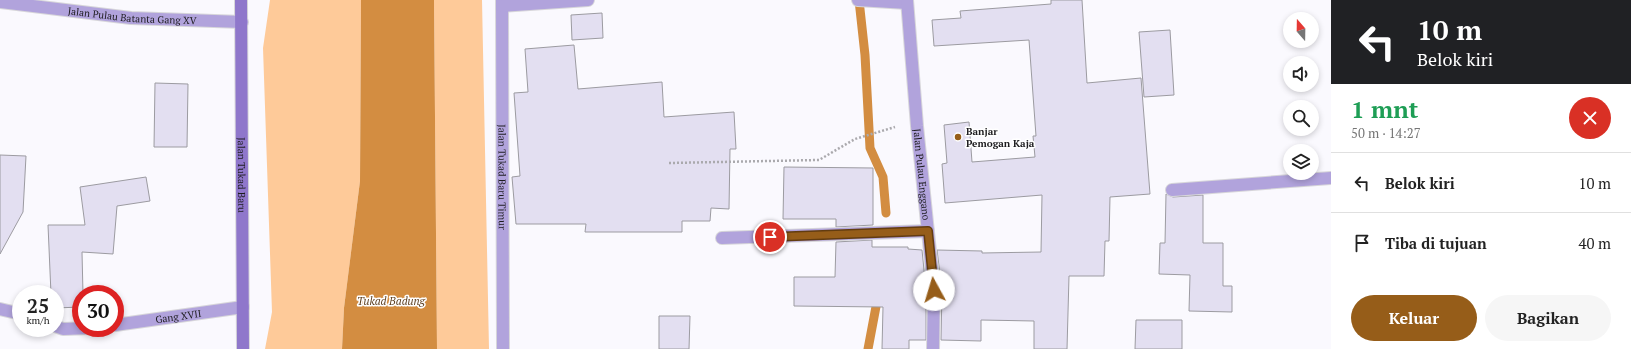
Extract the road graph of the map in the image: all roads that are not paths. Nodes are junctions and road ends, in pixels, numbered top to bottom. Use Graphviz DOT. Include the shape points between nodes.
graph roads {
  1 [pos="241,0"];
  2 [pos="588,0"];
  3 [pos="858,0"];
  4 [pos="0,2"];
  5 [pos="907,2"];
  6 [pos="502,3"];
  7 [pos="242,22"];
  8 [pos="1331,178"];
  9 [pos="1172,190"];
  10 [pos="928,231"];
  11 [pos="722,238"];
  12 [pos="242,307"];
  13 [pos="0,309"];
  14 [pos="12,312"];
  15 [pos="124,324"];
  16 [pos="243,349"];
  17 [pos="503,349"];
  18 [pos="933,349"];
  1 -- 7 [label="street, Jalan Tukad Baru"];
  2 -- 6 [label="street"];
  3 -- 5 [label="street"];
  4 -- 7 [label="street, Jalan Pulau Batanta Gang XV" via="131,18"];
  5 -- 10 [label="street, Jalan Pulau Enggano"];
  6 -- 17 [label="street, Jalan Tukad Baru Timur"];
  7 -- 12 [label="street, Jalan Tukad Baru"];
  8 -- 9 [label="street"];
  10 -- 11 [label="street"];
  10 -- 18 [label="street, Jalan Pulau Enggano" via="934,290"];
  12 -- 15 [label="street, Gang XVII"];
  12 -- 16 [label="street, Jalan Tukad Baru"];
  13 -- 14 [label="street"];
}
